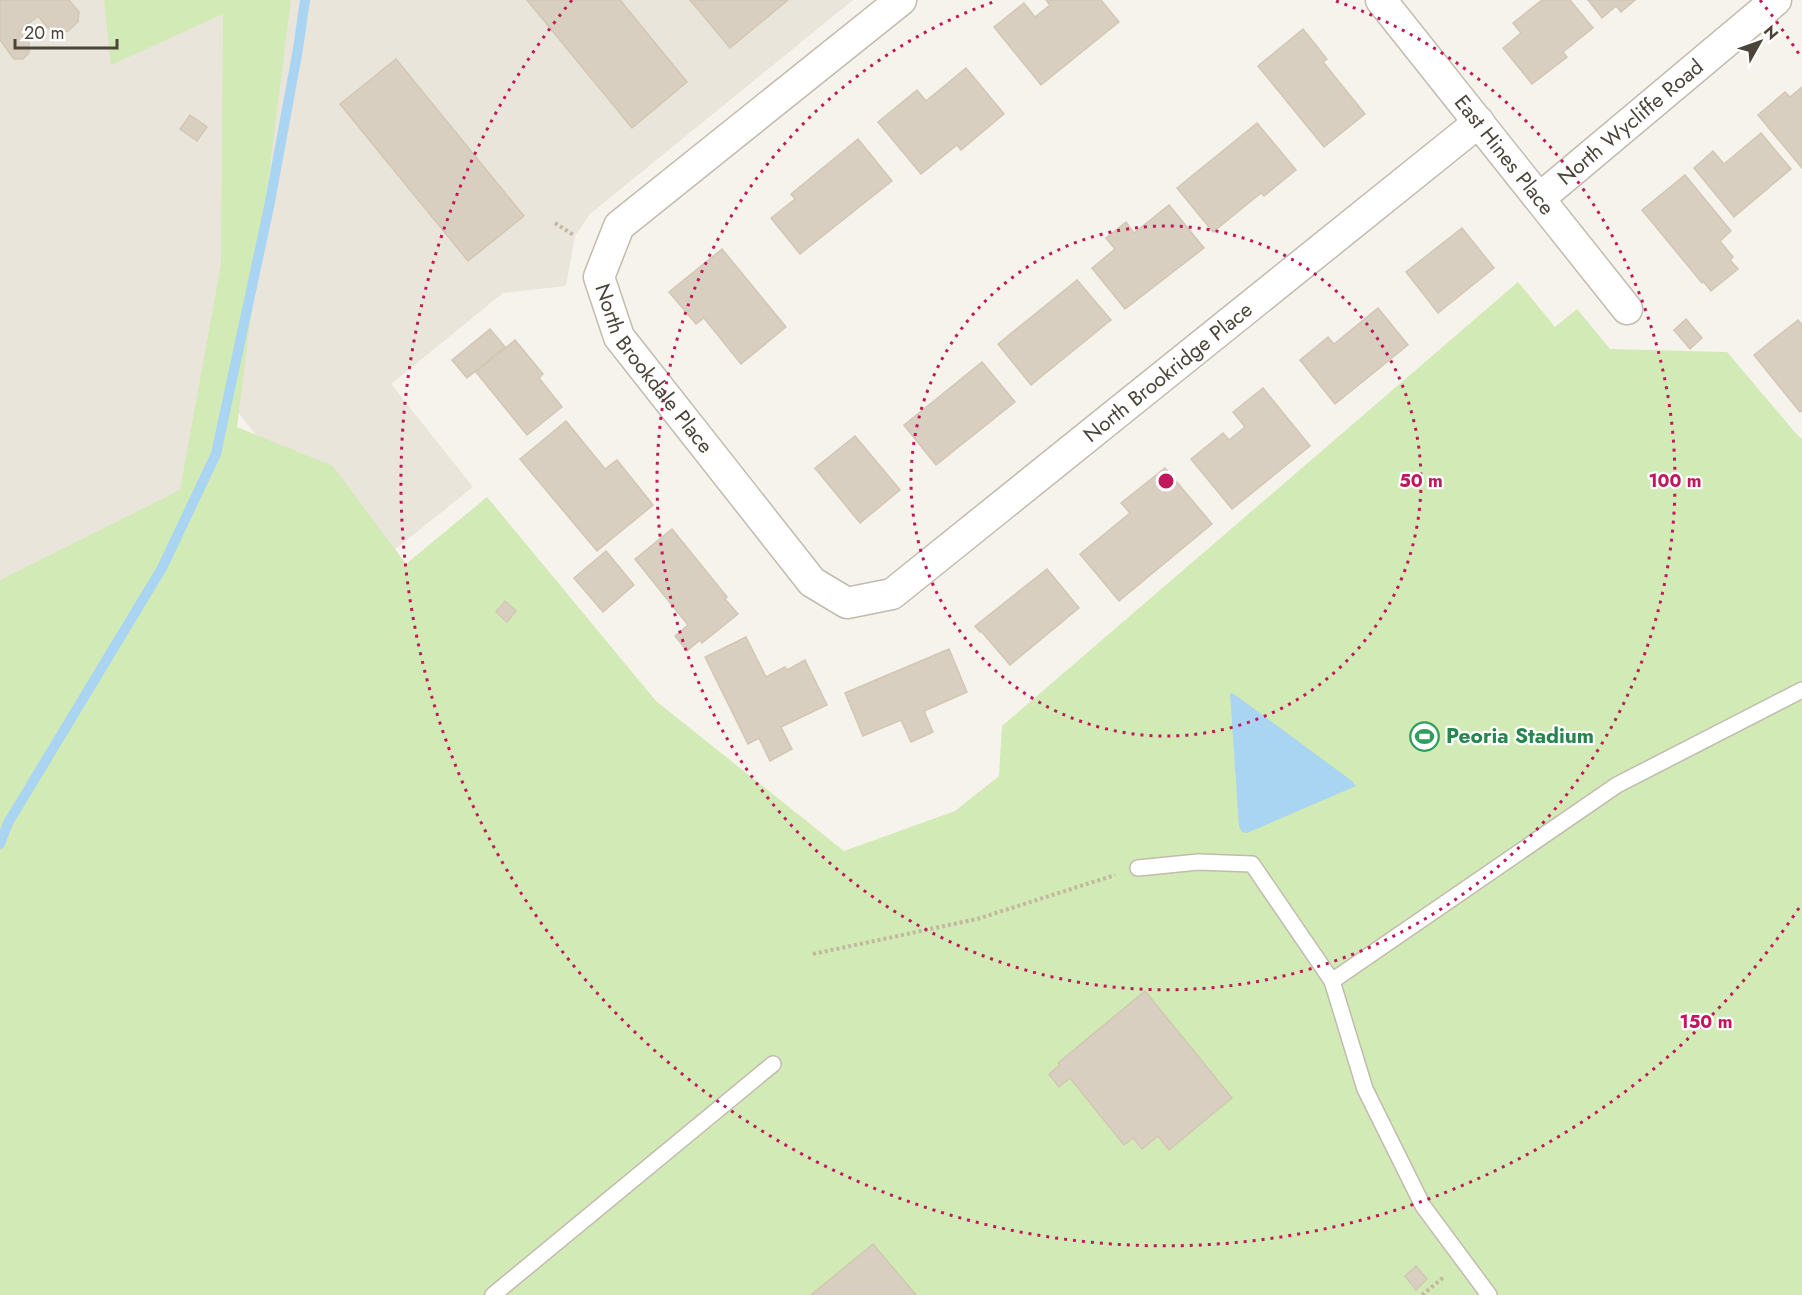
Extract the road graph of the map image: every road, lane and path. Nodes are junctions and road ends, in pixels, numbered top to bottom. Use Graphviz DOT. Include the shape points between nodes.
graph roads {
  1 [pos="900,0"];
  2 [pos="1381,0"];
  3 [pos="1776,0"];
  4 [pos="1479,122"];
  5 [pos="1540,198"];
  6 [pos="555,223"];
  7 [pos="575,236"];
  8 [pos="1627,309"];
  9 [pos="847,603"];
  10 [pos="1802,690"];
  11 [pos="1138,868"];
  12 [pos="813,954"];
  13 [pos="1332,981"];
  14 [pos="773,1064"];
  15 [pos="493,1295"];
  16 [pos="1489,1295"];
  1 -- 9 [label="street, North Brookdale Place" via="619,226 599,277 618,336 812,582"];
  2 -- 4 [label="street, East Hines Place"];
  3 -- 5 [label="street, North Wycliffe Road"];
  4 -- 5 [label="street, East Hines Place"];
  4 -- 9 [label="street, North Brookridge Place" via="892,594"];
  5 -- 8 [label="street, East Hines Place"];
  6 -- 7 [label="path"];
  10 -- 13 [label="lane" via="1617,785"];
  11 -- 12 [label="path" via="977,919"];
  11 -- 13 [label="lane" via="1198,862 1252,864"];
  13 -- 16 [label="lane" via="1365,1089 1423,1206"];
  14 -- 15 [label="lane"];
}
